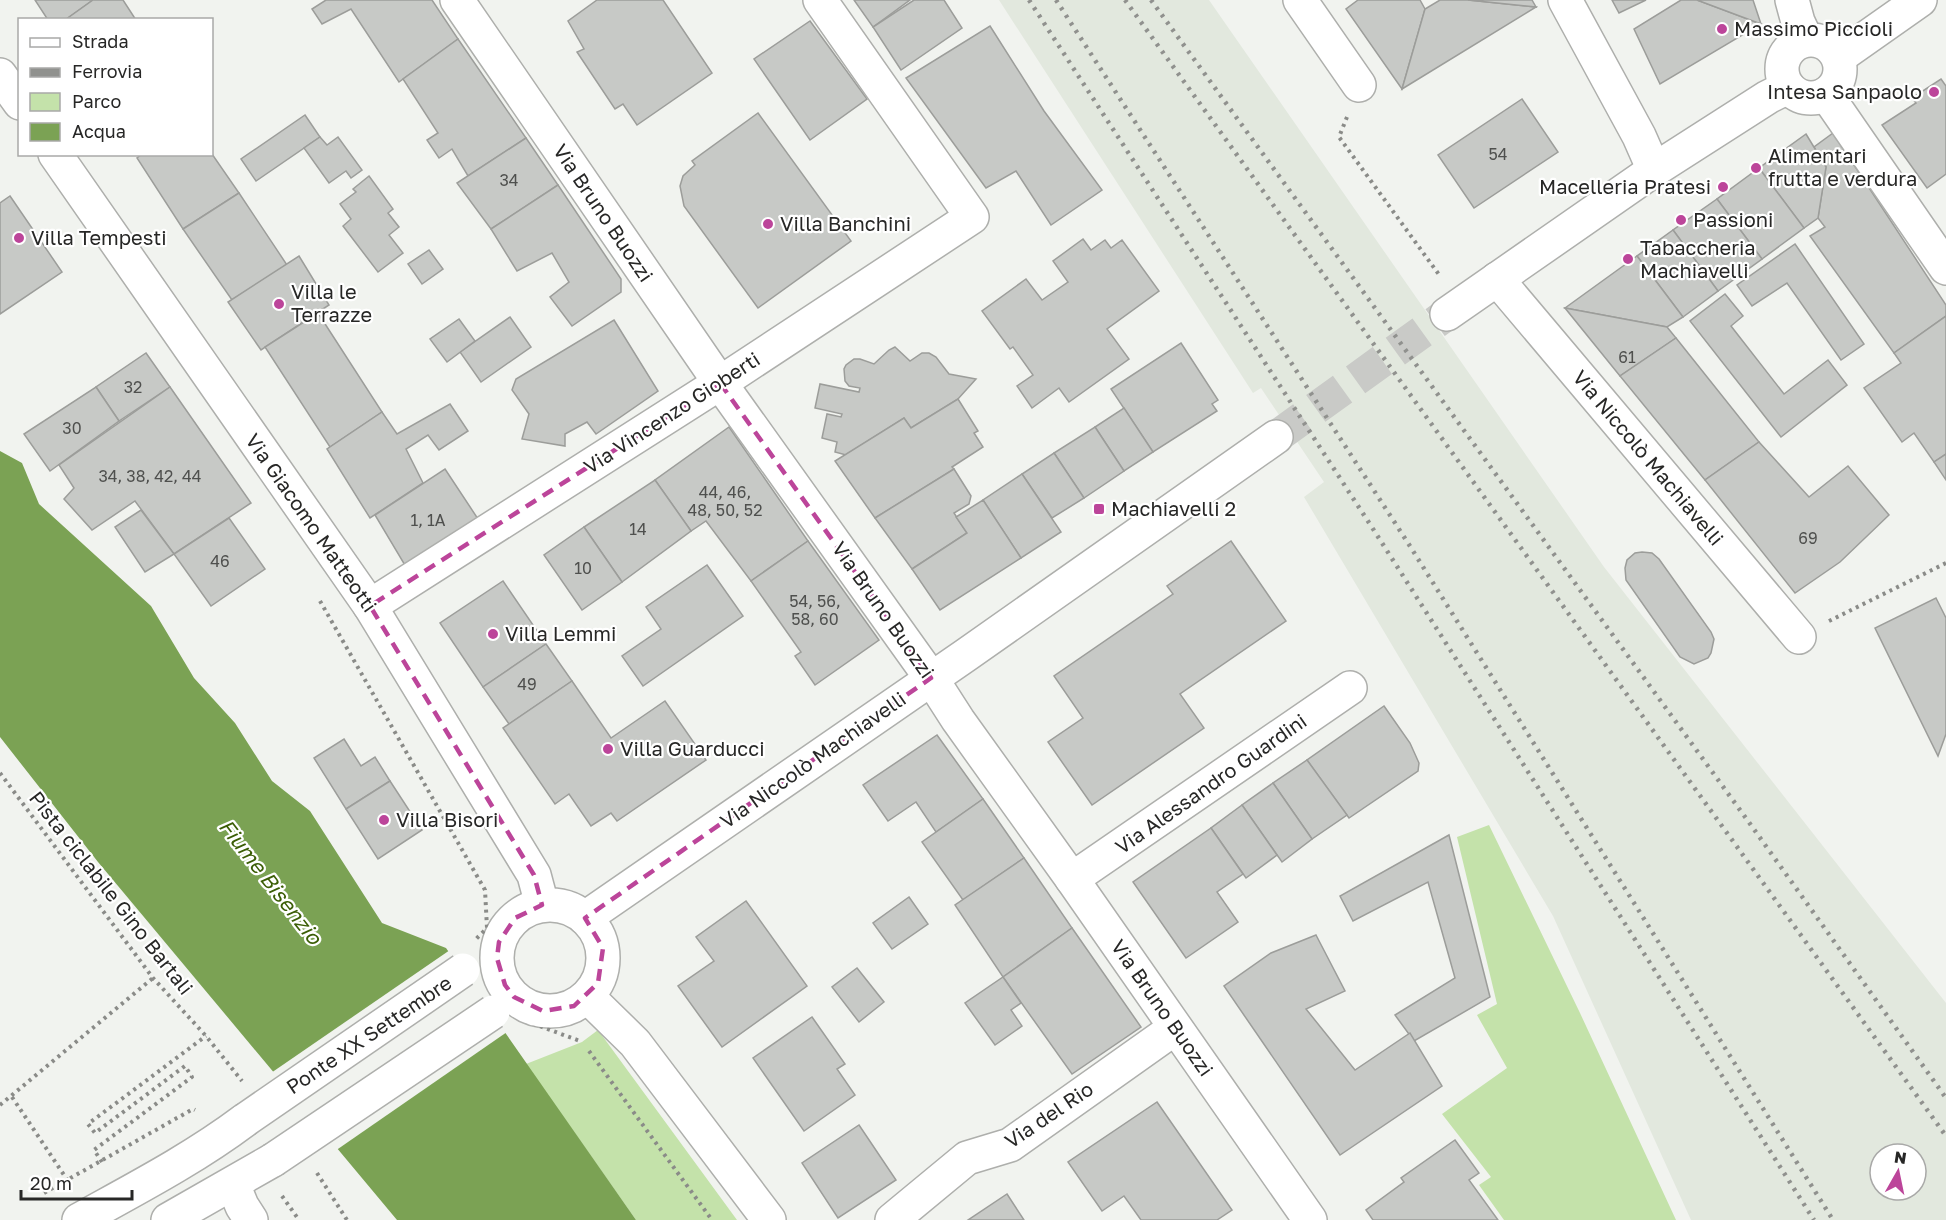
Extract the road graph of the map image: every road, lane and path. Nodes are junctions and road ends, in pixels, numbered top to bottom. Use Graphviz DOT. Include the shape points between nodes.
graph roads {
  1 [pos="457,0"];
  2 [pos="820,0"];
  3 [pos="1300,0"];
  4 [pos="1565,0"];
  5 [pos="1792,0"];
  6 [pos="1920,0"];
  7 [pos="1806,39"];
  8 [pos="1839,57"];
  9 [pos="0,75"];
  10 [pos="1359,85"];
  11 [pos="1788,87"];
  12 [pos="1826,94"];
  13 [pos="18,100"];
  14 [pos="57,156"];
  15 [pos="1654,170"];
  16 [pos="1946,268"];
  17 [pos="1497,279"];
  18 [pos="1454,309"];
  19 [pos="720,383"];
  20 [pos="1276,437"];
  21 [pos="1946,563"];
  22 [pos="314,591"];
  23 [pos="370,606"];
  24 [pos="1799,637"];
  25 [pos="931,678"];
  26 [pos="1350,688"];
  27 [pos="0,773"];
  28 [pos="1072,879"];
  29 [pos="542,905"];
  30 [pos="585,918"];
  31 [pos="477,964"];
  32 [pos="153,978"];
  33 [pos="588,997"];
  34 [pos="502,1006"];
  35 [pos="1175,1028"];
  36 [pos="206,1036"];
  37 [pos="246,1086"];
  38 [pos="12,1097"];
  39 [pos="0,1105"];
  40 [pos="102,1162"];
  41 [pos="315,1171"];
  42 [pos="68,1181"];
  43 [pos="233,1184"];
  44 [pos="282,1195"];
  45 [pos="79,1220"];
  46 [pos="168,1220"];
  47 [pos="251,1220"];
  48 [pos="299,1220"];
  49 [pos="347,1220"];
  50 [pos="712,1220"];
  51 [pos="769,1220"];
  52 [pos="892,1220"];
  53 [pos="1310,1220"];
  1 -- 19 [label="street, Via Bruno Buozzi"];
  2 -- 19 [label="street, Via Vincenzo Gioberti" via="972,217"];
  3 -- 10 [label="street"];
  4 -- 15 [label="street"];
  5 -- 7 [label="street"];
  6 -- 8 [label="street"];
  7 -- 8 [label="street" via="1826,43"];
  7 -- 11 [label="street" via="1789,49 1784,57 1783,77"];
  8 -- 12 [label="street" via="1840,76"];
  9 -- 13 [label="street"];
  10 -- 18 [label="path" via="1339,136"];
  11 -- 12 [label="street" via="1803,97"];
  11 -- 15 [label="street"];
  12 -- 16 [label="street"];
  14 -- 23 [label="street, Via Giacomo Matteotti"];
  15 -- 17 [label="street"];
  17 -- 18 [label="street"];
  17 -- 24 [label="street, Via Niccolò Machiavelli"];
  19 -- 23 [label="street, Via Vincenzo Gioberti"];
  19 -- 25 [label="street, Via Bruno Buozzi"];
  20 -- 25 [label="street, Via Niccolò Machiavelli"];
  21 -- 24 [label="path"];
  22 -- 31 [label="path" via="485,890 487,928 470,946"];
  23 -- 29 [label="street, Via Giacomo Matteotti" via="534,875"];
  25 -- 28 [label="street, Via Bruno Buozzi"];
  25 -- 30 [label="street, Via Niccolò Machiavelli"];
  26 -- 28 [label="street, Via Alessandro Guardini"];
  27 -- 32 [label="path, Pista ciclabile Gino Bartali"];
  28 -- 35 [label="street, Via Bruno Buozzi"];
  29 -- 30 [label="street" via="572,909"];
  29 -- 31 [label="street" via="515,918"];
  30 -- 33 [label="street" via="597,931 604,966"];
  31 -- 34 [label="street" via="502,979"];
  31 -- 45 [label="street, Ponte XX Settembre, bridge" via="225,1135"];
  32 -- 36 [label="path, Pista ciclabile Gino Bartali"];
  32 -- 38 [label="path"];
  33 -- 34 [label="street" via="559,1011"];
  33 -- 51 [label="street" via="634,1043"];
  34 -- 43 [label="street, bridge"];
  34 -- 50 [label="path" via="520,1019 582,1042"];
  35 -- 52 [label="street, Via del Rio" via="1010,1145 967,1158"];
  35 -- 53 [label="street, Via Bruno Buozzi"];
  36 -- 37 [label="path, Pista ciclabile Gino Bartali"];
  36 -- 40 [label="path" via="88,1124 95,1133 185,1066 192,1077 94,1150"];
  38 -- 39 [label="path"];
  38 -- 42 [label="path"];
  41 -- 49 [label="path"];
  43 -- 46 [label="street"];
  43 -- 47 [label="street"];
  44 -- 48 [label="path"];
}
